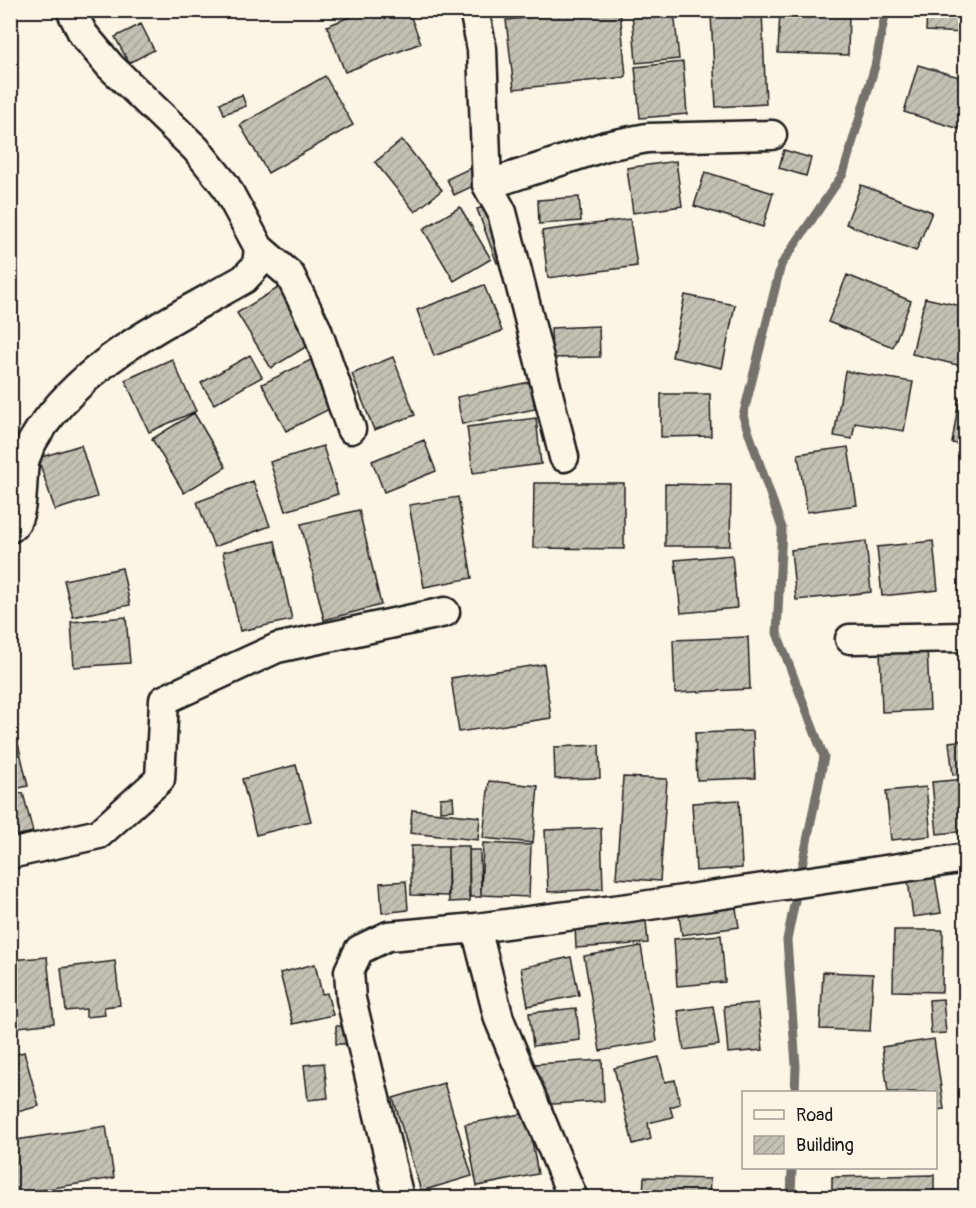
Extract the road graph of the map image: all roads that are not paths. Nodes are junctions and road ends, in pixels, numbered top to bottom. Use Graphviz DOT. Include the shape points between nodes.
graph roads {
  1 [pos="71,10"];
  2 [pos="474,10"];
  3 [pos="772,135"];
  4 [pos="487,185"];
  5 [pos="260,248"];
  6 [pos="351,429"];
  7 [pos="564,457"];
  8 [pos="10,528"];
  9 [pos="445,612"];
  10 [pos="966,637"];
  11 [pos="850,639"];
  12 [pos="10,854"];
  13 [pos="966,858"];
  14 [pos="476,928"];
  15 [pos="399,1197"];
  16 [pos="573,1197"];
  1 -- 5 [label="street" via="83,34 110,66 196,148 225,184"];
  2 -- 4 [label="street" via="482,49"];
  3 -- 4 [label="street" via="637,140 606,146"];
  4 -- 7 [label="street" via="502,212"];
  5 -- 6 [label="street" via="290,275 317,330"];
  5 -- 8 [label="street" via="257,265 244,279 128,345 60,402 36,435 25,460 19,518"];
  9 -- 12 [label="street" via="277,648 164,700 160,779 99,834"];
  10 -- 11 [label="street"];
  13 -- 14 [label="street"];
  14 -- 15 [label="street" via="388,936 359,950 349,971 351,999"];
  14 -- 16 [label="street" via="499,1019"];
}
